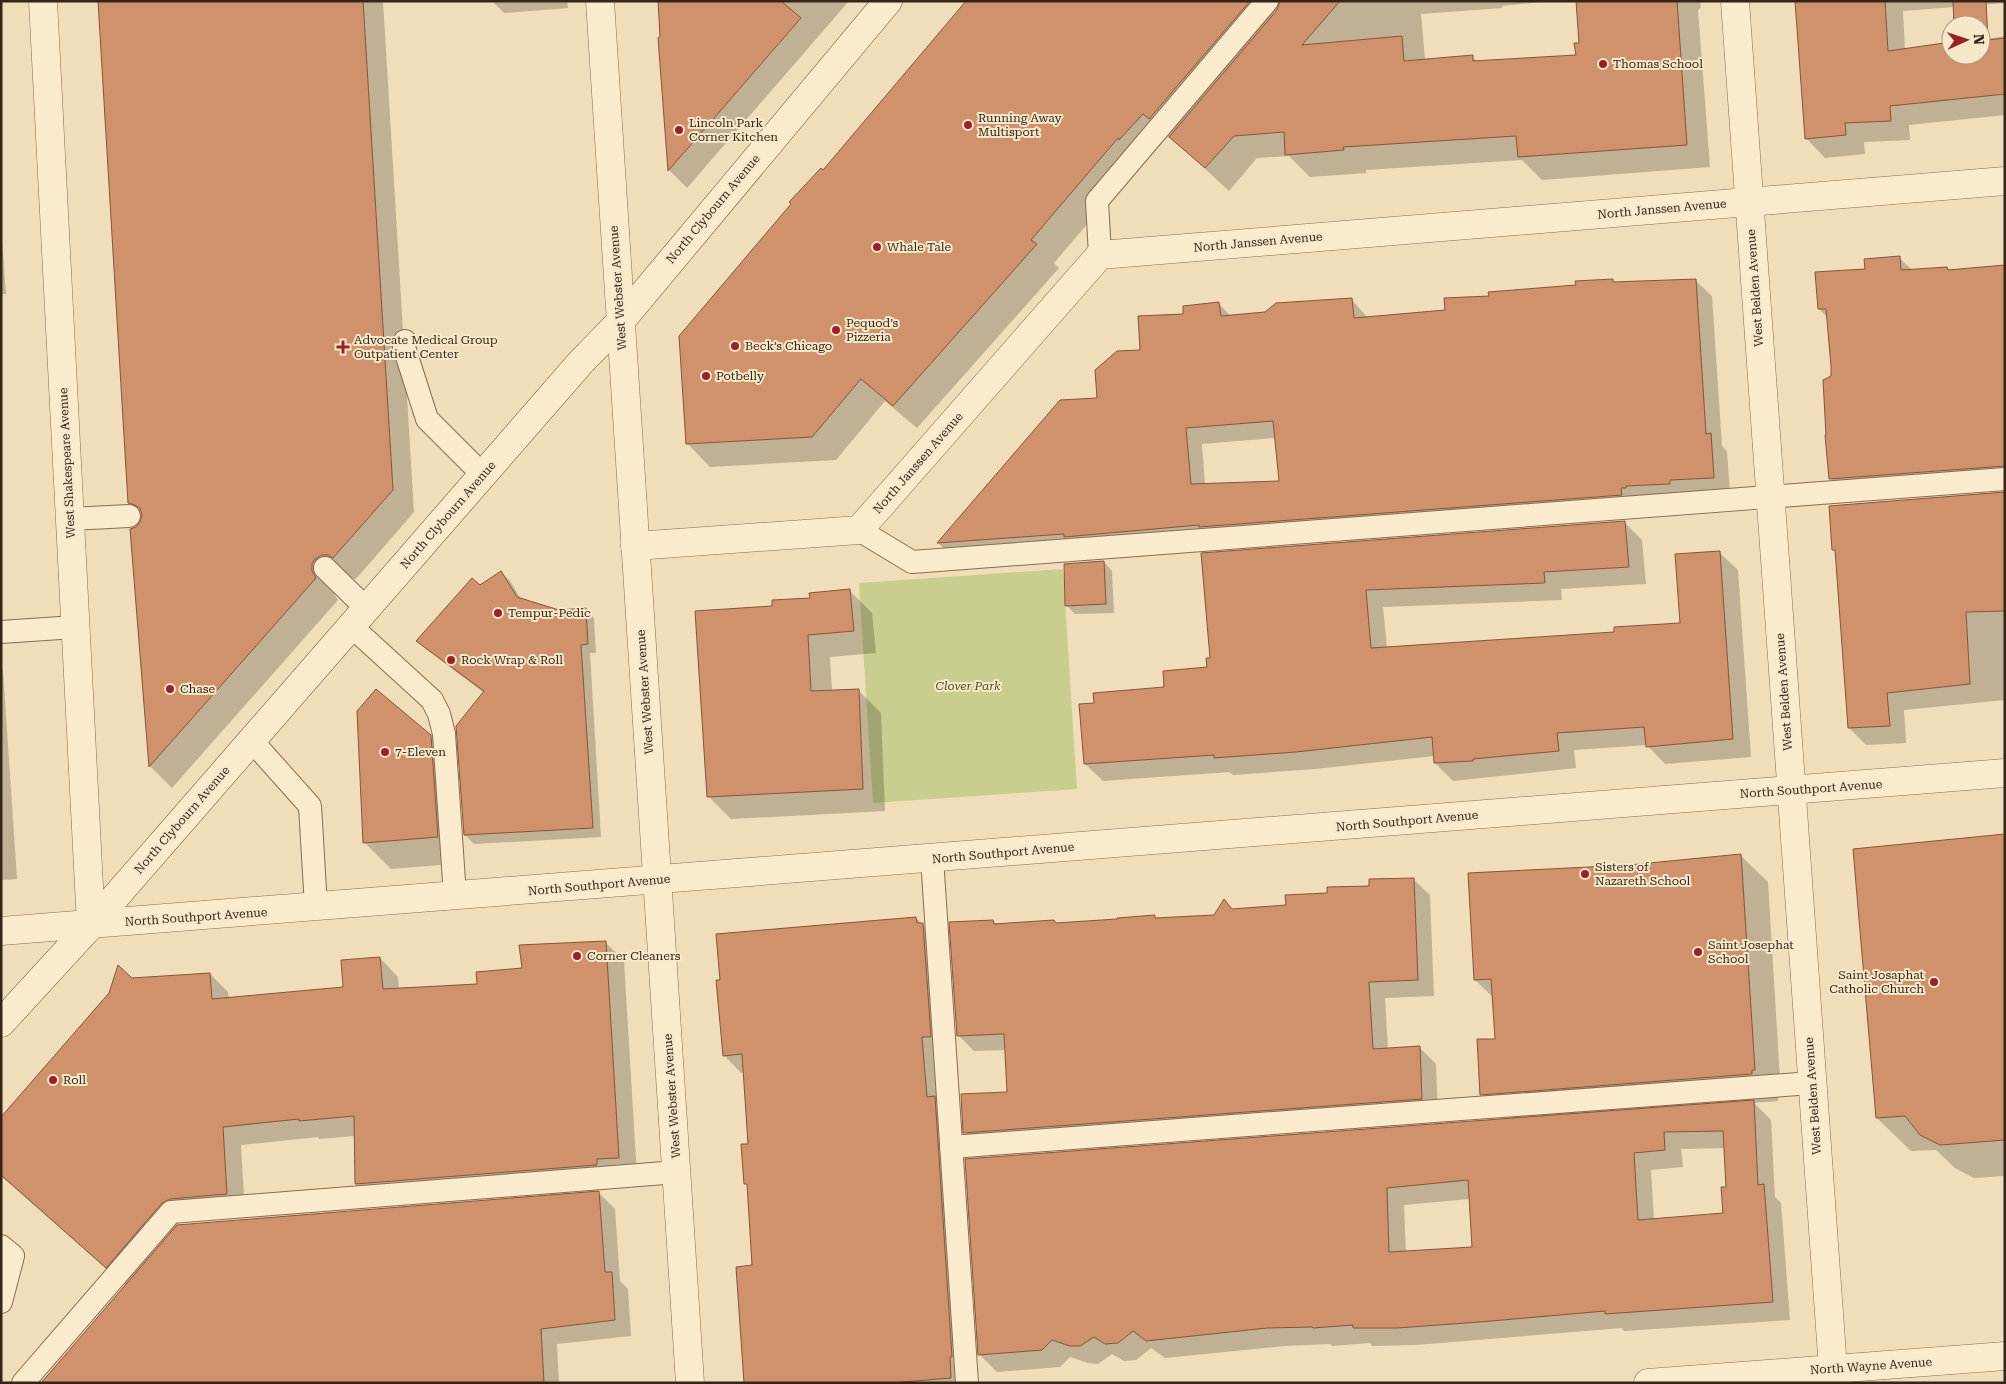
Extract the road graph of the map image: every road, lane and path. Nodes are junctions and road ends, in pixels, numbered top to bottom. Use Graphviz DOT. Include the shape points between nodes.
graph roads {
  1 [pos="43,1"];
  2 [pos="600,1"];
  3 [pos="888,1"];
  4 [pos="1267,1"];
  5 [pos="1735,1"];
  6 [pos="2005,181"];
  7 [pos="1749,202"];
  8 [pos="1100,255"];
  9 [pos="620,322"];
  10 [pos="405,341"];
  11 [pos="483,475"];
  12 [pos="2005,479"];
  13 [pos="1770,498"];
  14 [pos="128,516"];
  15 [pos="70,519"];
  16 [pos="859,530"];
  17 [pos="635,546"];
  18 [pos="325,568"];
  19 [pos="359,617"];
  20 [pos="75,627"];
  21 [pos="1,632"];
  22 [pos="252,741"];
  23 [pos="2005,773"];
  24 [pos="1791,791"];
  25 [pos="932,858"];
  26 [pos="657,880"];
  27 [pos="455,896"];
  28 [pos="316,907"];
  29 [pos="91,925"];
  30 [pos="1,931"];
  31 [pos="1,1023"];
  32 [pos="1812,1083"];
  33 [pos="951,1147"];
  34 [pos="677,1172"];
  35 [pos="1,1246"];
  36 [pos="1,1302"];
  37 [pos="2005,1356"];
  38 [pos="1834,1376"];
  39 [pos="23,1383"];
  40 [pos="690,1383"];
  41 [pos="967,1383"];
  42 [pos="1648,1383"];
  1 -- 15 [label="street, West Shakespeare Avenue"];
  2 -- 9 [label="street, West Webster Avenue"];
  3 -- 9 [label="street, North Clybourn Avenue"];
  4 -- 8 [label="lane" via="1097,201"];
  5 -- 7 [label="street, West Belden Avenue"];
  6 -- 7 [label="street, North Janssen Avenue"];
  7 -- 8 [label="street, North Janssen Avenue"];
  7 -- 13 [label="street, West Belden Avenue"];
  8 -- 16 [label="street, North Janssen Avenue"];
  9 -- 11 [label="street, North Clybourn Avenue"];
  9 -- 17 [label="street, West Webster Avenue"];
  10 -- 11 [label="lane" via="404,347 427,419"];
  11 -- 19 [label="street, North Clybourn Avenue"];
  12 -- 13 [label="lane"];
  13 -- 16 [label="lane" via="912,562"];
  13 -- 24 [label="street, West Belden Avenue"];
  14 -- 15 [label="lane"];
  15 -- 20 [label="street, West Shakespeare Avenue"];
  16 -- 17 [label="street"];
  17 -- 26 [label="street, West Webster Avenue"];
  18 -- 19 [label="lane"];
  19 -- 22 [label="street, North Clybourn Avenue"];
  19 -- 27 [label="lane" via="432,700 439,714 444,734"];
  20 -- 21 [label="lane"];
  20 -- 29 [label="street, West Shakespeare Avenue"];
  22 -- 28 [label="lane" via="310,806"];
  22 -- 29 [label="street, North Clybourn Avenue"];
  23 -- 24 [label="street, North Southport Avenue"];
  24 -- 25 [label="street, North Southport Avenue"];
  24 -- 32 [label="street, West Belden Avenue"];
  25 -- 26 [label="street, North Southport Avenue"];
  25 -- 33 [label="lane"];
  26 -- 27 [label="street, North Southport Avenue"];
  26 -- 34 [label="street, West Webster Avenue"];
  27 -- 28 [label="street, North Southport Avenue"];
  28 -- 29 [label="street, North Southport Avenue"];
  29 -- 30 [label="street, North Southport Avenue"];
  29 -- 31 [label="street, North Clybourn Avenue"];
  32 -- 33 [label="lane"];
  32 -- 38 [label="street, West Belden Avenue"];
  33 -- 41 [label="lane"];
  34 -- 39 [label="lane" via="171,1212"];
  34 -- 40 [label="street, West Webster Avenue"];
  35 -- 36 [label="lane" via="13,1256"];
  37 -- 38 [label="street, North Wayne Avenue"];
  38 -- 42 [label="street, North Wayne Avenue"];
}
